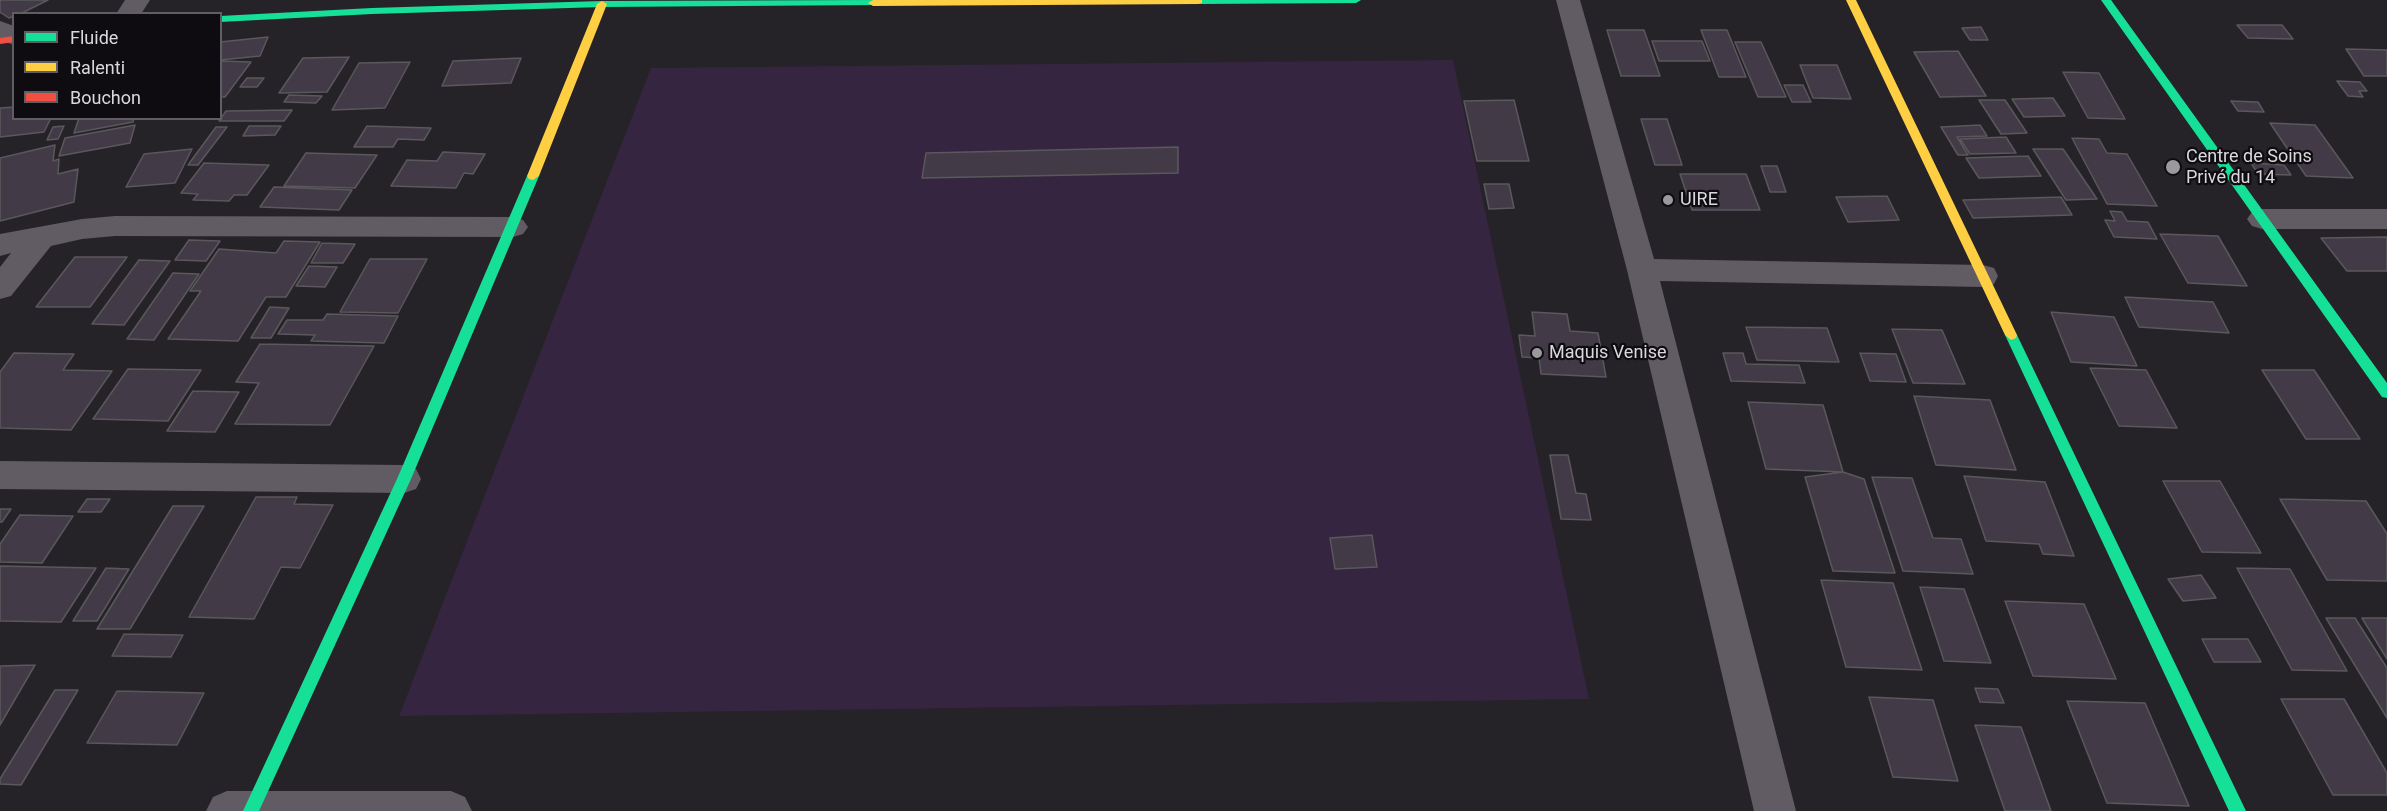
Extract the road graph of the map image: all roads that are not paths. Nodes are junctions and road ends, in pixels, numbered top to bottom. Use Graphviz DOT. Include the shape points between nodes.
graph roads {
  1 [pos="1115,0"];
  2 [pos="1356,0"];
  3 [pos="1568,0"];
  4 [pos="1851,0"];
  5 [pos="2106,0"];
  6 [pos="602,4"];
  7 [pos="376,5"];
  8 [pos="222,19"];
  9 [pos="2262,219"];
  10 [pos="2387,219"];
  11 [pos="513,227"];
  12 [pos="42,236"];
  13 [pos="0,245"];
  14 [pos="1642,270"];
  15 [pos="1983,276"];
  16 [pos="0,288"];
  17 [pos="2387,393"];
  18 [pos="0,475"];
  19 [pos="404,479"];
  20 [pos="251,810"];
  21 [pos="227,811"];
  22 [pos="451,811"];
  23 [pos="1775,811"];
  24 [pos="2238,811"];
  1 -- 2 [label="street"];
  1 -- 6 [label="street"];
  3 -- 14 [label="street"];
  4 -- 15 [label="street"];
  5 -- 9 [label="street"];
  6 -- 7 [label="street"];
  6 -- 11 [label="street"];
  7 -- 8 [label="street"];
  9 -- 10 [label="street"];
  9 -- 17 [label="street"];
  11 -- 12 [label="street" via="115,226"];
  11 -- 19 [label="street"];
  12 -- 13 [label="street"];
  12 -- 16 [label="street"];
  14 -- 15 [label="street"];
  14 -- 23 [label="street"];
  15 -- 24 [label="street"];
  18 -- 19 [label="street"];
  19 -- 20 [label="street"];
  20 -- 21 [label="street"];
  20 -- 22 [label="street"];
}
